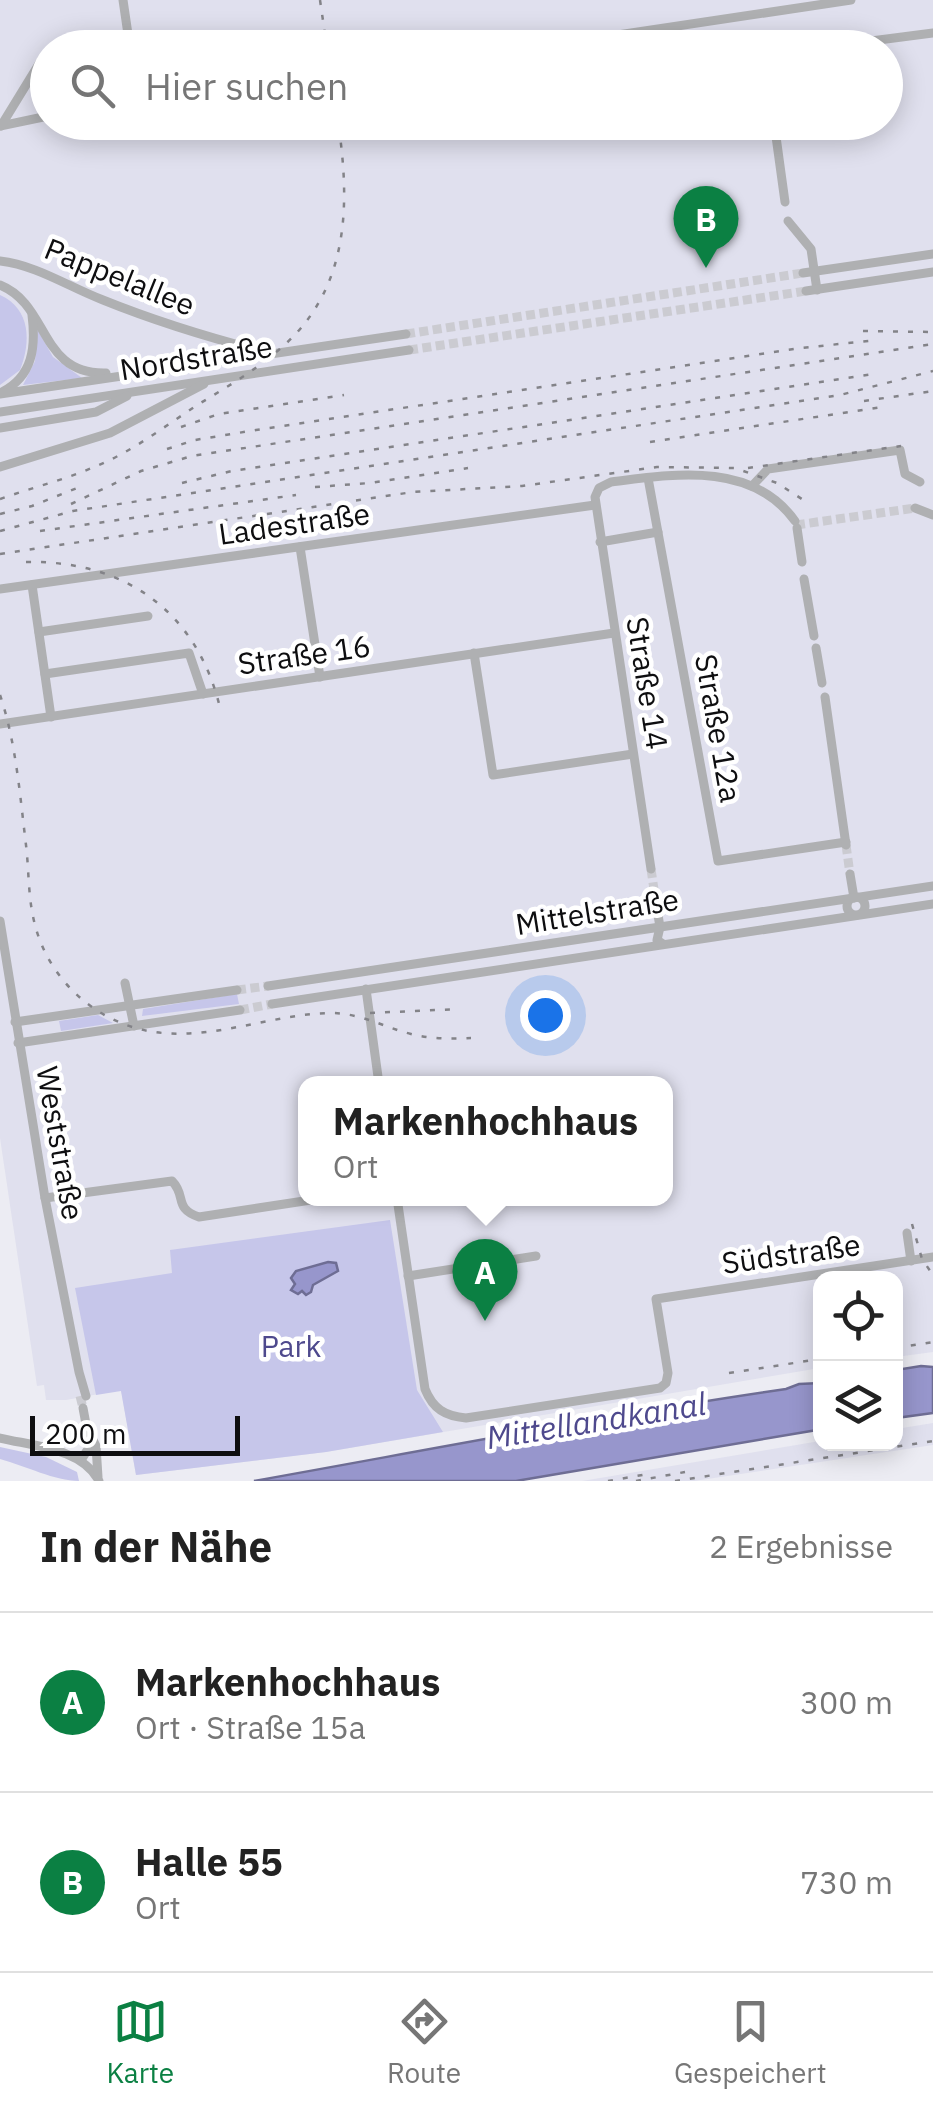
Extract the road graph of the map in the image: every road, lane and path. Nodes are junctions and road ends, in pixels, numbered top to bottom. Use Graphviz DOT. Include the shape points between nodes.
graph roads {
  1 [pos="851,0"];
  2 [pos="121,1"];
  3 [pos="127,30"];
  4 [pos="651,30"];
  5 [pos="933,33"];
  6 [pos="903,37"];
  7 [pos="30,79"];
  8 [pos="30,120"];
  9 [pos="1,126"];
  10 [pos="776,140"];
  11 [pos="785,202"];
  12 [pos="788,221"];
  13 [pos="933,254"];
  14 [pos="0,261"];
  15 [pos="808,272"];
  16 [pos="933,272"];
  17 [pos="0,285"];
  18 [pos="32,313"];
  19 [pos="220,340"];
  20 [pos="269,353"];
  21 [pos="218,361"];
  22 [pos="146,372"];
  23 [pos="211,380"];
  24 [pos="132,392"];
  25 [pos="0,393"];
  26 [pos="0,412"];
  27 [pos="0,428"];
  28 [pos="0,467"];
  29 [pos="648,478"];
  30 [pos="920,482"];
  31 [pos="752,486"];
  32 [pos="595,505"];
  33 [pos="914,508"];
  34 [pos="933,516"];
  35 [pos="658,532"];
  36 [pos="600,542"];
  37 [pos="300,547"];
  38 [pos="802,562"];
  39 [pos="804,579"];
  40 [pos="32,585"];
  41 [pos="0,590"];
  42 [pos="148,616"];
  43 [pos="39,632"];
  44 [pos="614,632"];
  45 [pos="814,636"];
  46 [pos="816,648"];
  47 [pos="474,654"];
  48 [pos="44,674"];
  49 [pos="320,676"];
  50 [pos="822,683"];
  51 [pos="203,694"];
  52 [pos="825,697"];
  53 [pos="51,716"];
  54 [pos="0,724"];
  55 [pos="633,754"];
  56 [pos="651,869"];
  57 [pos="850,874"];
  58 [pos="933,886"];
  59 [pos="854,898"];
  60 [pos="656,903"];
  61 [pos="933,904"];
  62 [pos="857,915"];
  63 [pos="0,921"];
  64 [pos="665,926"];
  65 [pos="668,944"];
  66 [pos="532,946"];
  67 [pos="442,960"];
  68 [pos="536,964"];
  69 [pos="362,972"];
  70 [pos="445,977"];
  71 [pos="125,983"];
  72 [pos="268,986"];
  73 [pos="366,989"];
  74 [pos="237,990"];
  75 [pos="272,1004"];
  76 [pos="131,1006"];
  77 [pos="240,1010"];
  78 [pos="15,1022"];
  79 [pos="134,1026"];
  80 [pos="18,1042"];
  81 [pos="379,1076"];
  82 [pos="45,1198"];
  83 [pos="298,1202"];
  84 [pos="398,1206"];
  85 [pos="907,1233"];
  86 [pos="536,1256"];
  87 [pos="933,1258"];
  88 [pos="911,1261"];
  89 [pos="408,1276"];
  90 [pos="90,1436"];
  91 [pos="0,1438"];
  92 [pos="81,1460"];
  93 [pos="98,1479"];
  1 -- 4 [label="street"];
  2 -- 3 [label="street"];
  5 -- 6 [label="street"];
  7 -- 9 [label="street"];
  8 -- 9 [label="street"];
  10 -- 11 [label="street"];
  12 -- 15 [label="street" via="811,249"];
  13 -- 15 [label="street"];
  14 -- 19 [label="street, Pappelallee"];
  15 -- 16 [label="street" via="811,290"];
  17 -- 18 [label="street"];
  18 -- 22 [label="street" via="56,354 71,365 98,373"];
  18 -- 25 [label="street" via="28,368"];
  19 -- 20 [label="street, Pappelallee"];
  19 -- 21 [label="street, Pappelallee"];
  20 -- 21 [label="street, Nordstraße"];
  20 -- 23 [label="street, Nordstraße" via="401,334 404,351"];
  21 -- 22 [label="street, Nordstraße"];
  22 -- 25 [label="street, Nordstraße"];
  23 -- 24 [label="street, Nordstraße"];
  23 -- 28 [label="street" via="110,433"];
  24 -- 26 [label="street, Nordstraße"];
  24 -- 27 [label="street" via="96,412"];
  29 -- 31 [label="street" via="692,474"];
  29 -- 32 [label="street" via="599,488"];
  29 -- 35 [label="street, Straße 12a"];
  30 -- 31 [label="street" via="905,474 900,450 768,470"];
  31 -- 38 [label="street" via="773,497 796,524"];
  32 -- 36 [label="street, Straße 14"];
  32 -- 37 [label="street, Ladestraße"];
  33 -- 34 [label="street"];
  35 -- 36 [label="street"];
  35 -- 52 [label="street, Straße 12a" via="718,861 846,843"];
  36 -- 44 [label="street, Straße 14"];
  37 -- 40 [label="street, Ladestraße"];
  37 -- 49 [label="street"];
  39 -- 45 [label="street"];
  40 -- 41 [label="street, Ladestraße"];
  40 -- 43 [label="street"];
  42 -- 43 [label="street"];
  43 -- 48 [label="street"];
  44 -- 47 [label="street, Straße 16"];
  44 -- 55 [label="street, Straße 14"];
  46 -- 50 [label="street"];
  47 -- 49 [label="street, Straße 16"];
  47 -- 55 [label="street" via="493,774"];
  48 -- 51 [label="street" via="189,652"];
  48 -- 53 [label="street"];
  49 -- 51 [label="street, Straße 16"];
  51 -- 53 [label="street, Straße 16"];
  53 -- 54 [label="street, Straße 16"];
  55 -- 56 [label="street, Straße 14"];
  57 -- 59 [label="street"];
  58 -- 59 [label="street, Mittelstraße"];
  59 -- 62 [label="street" via="866,905"];
  59 -- 64 [label="street, Mittelstraße"];
  60 -- 64 [label="street"];
  61 -- 62 [label="street, Mittelstraße"];
  62 -- 65 [label="street, Mittelstraße"];
  63 -- 78 [label="street, Weststraße"];
  64 -- 65 [label="street" via="677,935"];
  64 -- 65 [label="street" via="657,940"];
  64 -- 66 [label="street, Mittelstraße"];
  65 -- 68 [label="street, Mittelstraße"];
  66 -- 67 [label="street, Mittelstraße"];
  66 -- 68 [label="street"];
  67 -- 69 [label="street, Mittelstraße"];
  67 -- 70 [label="street"];
  68 -- 70 [label="street, Mittelstraße"];
  69 -- 72 [label="street, Mittelstraße"];
  69 -- 73 [label="street" via="373,979"];
  70 -- 73 [label="street, Mittelstraße"];
  71 -- 76 [label="street"];
  73 -- 75 [label="street, Mittelstraße"];
  73 -- 81 [label="street"];
  74 -- 76 [label="street"];
  76 -- 78 [label="street"];
  76 -- 79 [label="street"];
  77 -- 79 [label="street"];
  78 -- 80 [label="street, Weststraße"];
  79 -- 80 [label="street"];
  80 -- 82 [label="street, Weststraße"];
  82 -- 83 [label="street" via="172,1182 181,1206 200,1217"];
  82 -- 90 [label="street, Weststraße"];
  84 -- 89 [label="street"];
  85 -- 88 [label="street"];
  86 -- 89 [label="street"];
  87 -- 88 [label="street, Südstraße"];
  88 -- 89 [label="street, Südstraße" via="656,1299 668,1373 660,1388 466,1418 438,1410 425,1389"];
  90 -- 92 [label="street"];
  90 -- 93 [label="street, Weststraße"];
  91 -- 92 [label="street"];
  92 -- 93 [label="street"];
}
